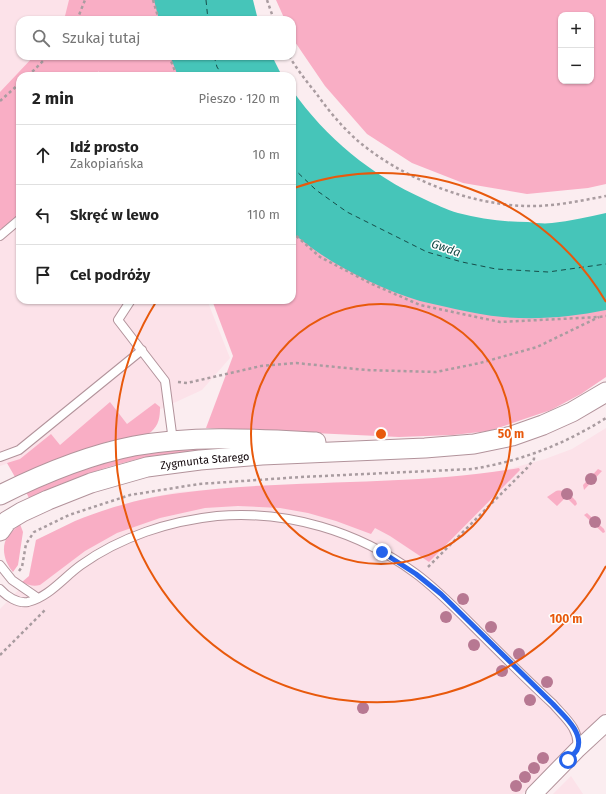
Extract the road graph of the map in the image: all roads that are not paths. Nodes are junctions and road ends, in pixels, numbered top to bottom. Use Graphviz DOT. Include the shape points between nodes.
graph roads {
  1 [pos="16,222"];
  2 [pos="0,236"];
  3 [pos="128,304"];
  4 [pos="142,350"];
  5 [pos="606,392"];
  6 [pos="173,441"];
  7 [pos="426,448"];
  8 [pos="0,457"];
  9 [pos="0,495"];
  10 [pos="0,532"];
  11 [pos="0,565"];
  12 [pos="0,589"];
  13 [pos="38,598"];
  14 [pos="606,723"];
  15 [pos="577,750"];
  16 [pos="534,794"];
  1 -- 2 [label="lane"];
  3 -- 4 [label="lane" via="118,320"];
  4 -- 6 [label="lane" via="165,381"];
  4 -- 8 [label="lane" via="19,450"];
  5 -- 7 [label="street, Zygmunta Starego" via="572,412 512,436 474,444"];
  6 -- 7 [label="street, Zygmunta Starego" via="210,438 261,439"];
  6 -- 9 [label="street, Zygmunta Starego" via="133,446 78,462"];
  7 -- 10 [label="street, Zygmunta Starego" via="262,455 147,467 91,483 48,500 7,521"];
  11 -- 13 [label="lane" via="12,580"];
  12 -- 13 [label="lane" via="16,601 27,602"];
  13 -- 15 [label="lane" via="102,552 123,541 169,525 211,517 242,515 315,524 382,552 441,594 570,722 578,737"];
  14 -- 15 [label="street"];
  15 -- 16 [label="street"];
}
